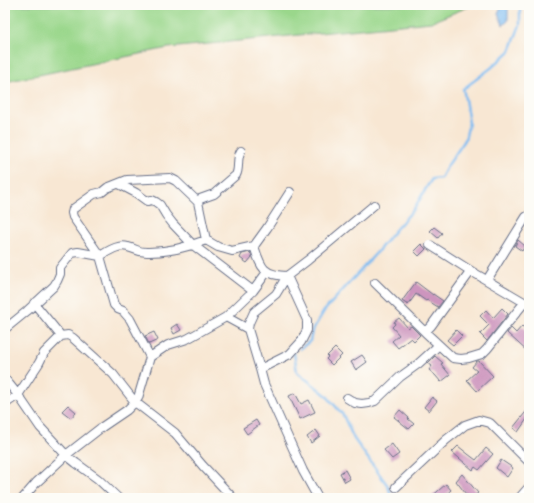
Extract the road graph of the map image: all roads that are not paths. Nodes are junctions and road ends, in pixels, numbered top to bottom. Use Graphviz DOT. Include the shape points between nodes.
graph roads {
  1 [pos="241,151"];
  2 [pos="119,184"];
  3 [pos="290,192"];
  4 [pos="198,202"];
  5 [pos="374,206"];
  6 [pos="529,215"];
  7 [pos="206,240"];
  8 [pos="193,245"];
  9 [pos="430,245"];
  10 [pos="254,246"];
  11 [pos="100,256"];
  12 [pos="471,271"];
  13 [pos="267,272"];
  14 [pos="287,276"];
  15 [pos="487,280"];
  16 [pos="375,283"];
  17 [pos="253,291"];
  18 [pos="34,303"];
  19 [pos="527,304"];
  20 [pos="226,317"];
  21 [pos="5,329"];
  22 [pos="248,329"];
  23 [pos="425,332"];
  24 [pos="62,336"];
  25 [pos="439,345"];
  26 [pos="150,357"];
  27 [pos="260,369"];
  28 [pos="5,379"];
  29 [pos="18,395"];
  30 [pos="347,398"];
  31 [pos="135,402"];
  32 [pos="5,404"];
  33 [pos="66,455"];
  34 [pos="529,462"];
  35 [pos="396,487"];
  36 [pos="529,490"];
  37 [pos="23,498"];
  38 [pos="118,498"];
  39 [pos="233,498"];
  40 [pos="318,498"];
  41 [pos="522,498"];
  1 -- 4 [label="street" via="236,175 214,194"];
  2 -- 4 [label="street" via="127,180 170,178"];
  2 -- 8 [label="street" via="147,201 152,200 160,205 173,224"];
  2 -- 11 [label="street" via="94,194 73,208 73,217"];
  3 -- 10 [label="street"];
  4 -- 7 [label="street"];
  5 -- 14 [label="street"];
  6 -- 15 [label="street"];
  7 -- 8 [label="street"];
  7 -- 10 [label="street" via="232,251"];
  8 -- 11 [label="street" via="150,252 121,246"];
  8 -- 17 [label="street"];
  9 -- 12 [label="street"];
  10 -- 13 [label="street" via="259,262"];
  11 -- 18 [label="street" via="72,253 60,268 54,286"];
  11 -- 26 [label="street" via="114,305 130,319"];
  12 -- 15 [label="street"];
  12 -- 23 [label="street"];
  13 -- 14 [label="street" via="276,276"];
  13 -- 17 [label="street"];
  14 -- 22 [label="street" via="276,294 254,312"];
  14 -- 27 [label="street" via="307,320 307,330 301,342 290,354"];
  15 -- 19 [label="street"];
  16 -- 23 [label="street"];
  17 -- 20 [label="street"];
  18 -- 21 [label="street"];
  18 -- 24 [label="street"];
  19 -- 25 [label="street" via="482,354 469,358 453,358"];
  20 -- 22 [label="street"];
  20 -- 26 [label="street" via="187,339 168,345"];
  22 -- 27 [label="street"];
  23 -- 25 [label="street"];
  24 -- 29 [label="street" via="44,354"];
  24 -- 31 [label="street" via="68,335 73,338 108,368"];
  25 -- 30 [label="street" via="375,401 362,404"];
  26 -- 31 [label="street"];
  27 -- 40 [label="street" via="264,384 303,471"];
  28 -- 29 [label="street"];
  29 -- 32 [label="street"];
  29 -- 33 [label="street" via="40,427"];
  31 -- 33 [label="street"];
  31 -- 39 [label="street" via="176,433"];
  33 -- 37 [label="street"];
  33 -- 38 [label="street"];
  34 -- 35 [label="street" via="490,423 479,420 465,425 446,440"];
  36 -- 41 [label="street"];
}
